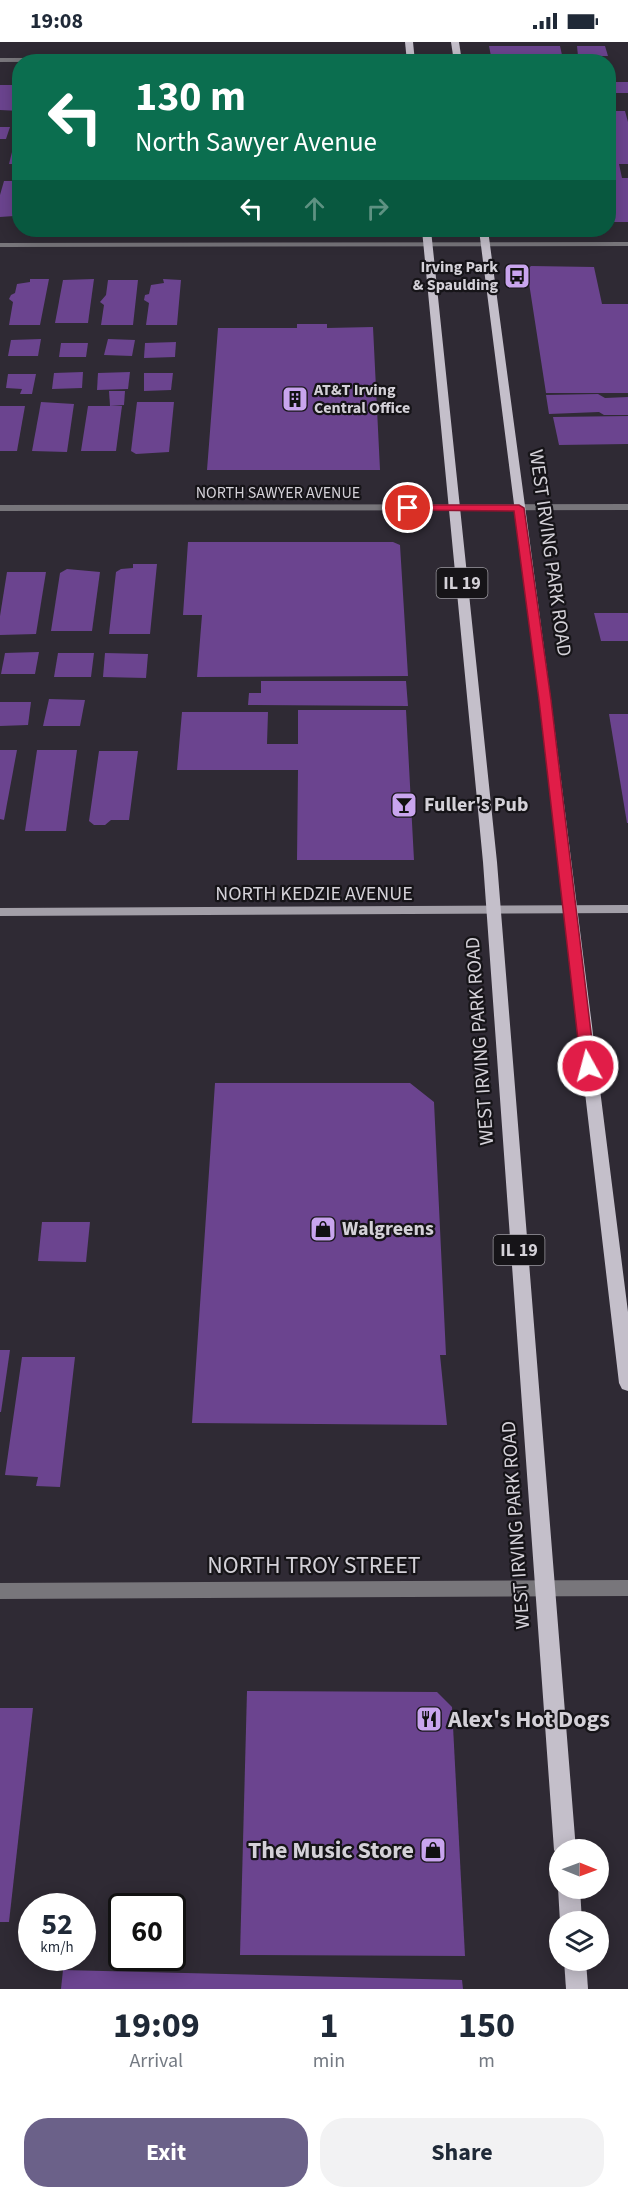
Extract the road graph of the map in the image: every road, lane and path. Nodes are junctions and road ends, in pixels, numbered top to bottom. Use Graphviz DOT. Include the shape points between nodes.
graph roads {
  1 [pos="426,237"];
  2 [pos="484,237"];
  3 [pos="427,244"];
  4 [pos="485,244"];
  5 [pos="628,244"];
  6 [pos="0,245"];
  7 [pos="628,507"];
  8 [pos="0,508"];
  9 [pos="456,508"];
  10 [pos="519,508"];
  11 [pos="628,909"];
  12 [pos="494,910"];
  13 [pos="570,910"];
  14 [pos="0,912"];
  15 [pos="628,1383"];
  16 [pos="628,1588"];
  17 [pos="545,1589"];
  18 [pos="0,1591"];
  19 [pos="564,1839"];
  20 [pos="576,1971"];
  21 [pos="577,1989"];
  1 -- 3 [label="main road, WEST IRVING PARK ROAD / IL 19"];
  2 -- 4 [label="main road, WEST IRVING PARK ROAD"];
  3 -- 4 [label="street"];
  3 -- 6 [label="street"];
  3 -- 9 [label="main road, WEST IRVING PARK ROAD / IL 19"];
  4 -- 5 [label="street"];
  4 -- 10 [label="main road, WEST IRVING PARK ROAD"];
  7 -- 10 [label="street, NORTH SAWYER AVENUE"];
  8 -- 9 [label="street, NORTH SAWYER AVENUE"];
  9 -- 10 [label="street, NORTH SAWYER AVENUE"];
  9 -- 12 [label="main road, WEST IRVING PARK ROAD / IL 19"];
  10 -- 13 [label="main road, WEST IRVING PARK ROAD"];
  11 -- 13 [label="main road, NORTH KEDZIE AVENUE"];
  12 -- 13 [label="main road, NORTH KEDZIE AVENUE"];
  12 -- 14 [label="main road, NORTH KEDZIE AVENUE"];
  12 -- 17 [label="main road, WEST IRVING PARK ROAD / IL 19"];
  13 -- 15 [label="main road, WEST IRVING PARK ROAD"];
  16 -- 17 [label="street, NORTH TROY STREET"];
  17 -- 18 [label="street, NORTH TROY STREET"];
  17 -- 19 [label="main road, WEST IRVING PARK ROAD / IL 19"];
  20 -- 21 [label="main road"];
}
